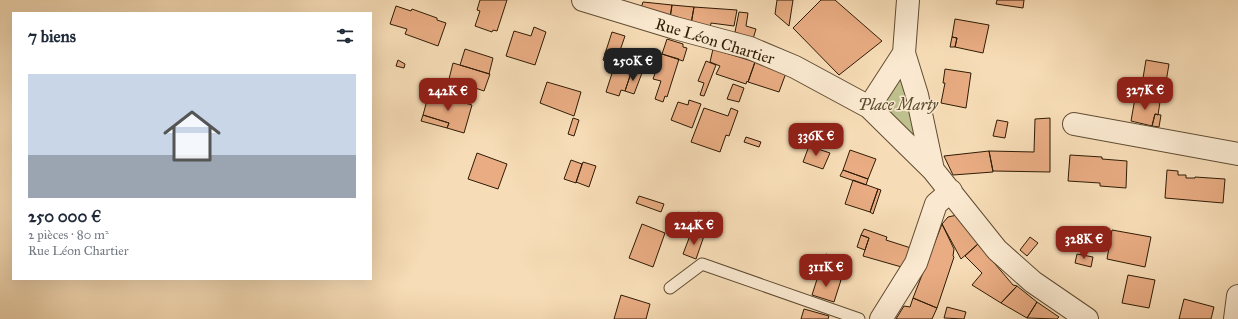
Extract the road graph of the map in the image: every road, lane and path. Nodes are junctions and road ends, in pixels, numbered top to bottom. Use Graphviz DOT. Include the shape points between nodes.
graph roads {
  1 [pos="583,0"];
  2 [pos="908,0"];
  3 [pos="904,53"];
  4 [pos="869,107"];
  5 [pos="1074,124"];
  6 [pos="1238,154"];
  7 [pos="933,170"];
  8 [pos="951,191"];
  9 [pos="670,288"];
  10 [pos="1238,296"];
  11 [pos="859,319"];
  12 [pos="881,319"];
  13 [pos="1088,319"];
  14 [pos="1235,319"];
  1 -- 4 [label="street, Rue Léon Chartier" via="750,48 795,67"];
  2 -- 3 [label="street"];
  3 -- 4 [label="street"];
  3 -- 7 [label="street" via="917,95"];
  4 -- 7 [label="street, Rue Léon Chartier"];
  5 -- 6 [label="street"];
  7 -- 8 [label="street, Rue Léon Chartier"];
  8 -- 12 [label="street" via="936,204 916,262"];
  8 -- 13 [label="street, Rue Léon Chartier" via="997,250 1033,282"];
  9 -- 11 [label="lane" via="702,264"];
  10 -- 14 [label="street"];
}
